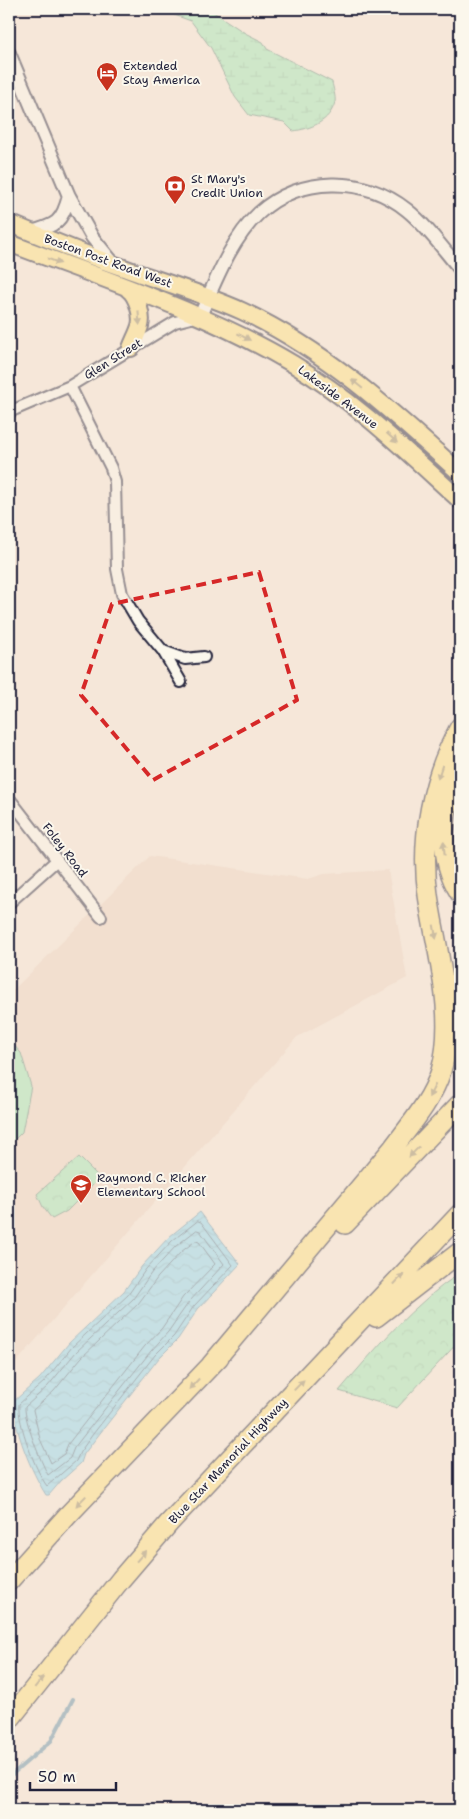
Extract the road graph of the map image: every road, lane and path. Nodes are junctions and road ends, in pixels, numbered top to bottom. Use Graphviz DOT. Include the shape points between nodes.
graph roads {
  1 [pos="9,53"];
  2 [pos="69,196"];
  3 [pos="9,223"];
  4 [pos="31,232"];
  5 [pos="9,243"];
  6 [pos="116,265"];
  7 [pos="460,269"];
  8 [pos="128,289"];
  9 [pos="208,298"];
  10 [pos="200,316"];
  11 [pos="131,348"];
  12 [pos="70,386"];
  13 [pos="9,412"];
  14 [pos="460,473"];
  15 [pos="460,500"];
  16 [pos="163,651"];
  17 [pos="204,657"];
  18 [pos="181,682"];
  19 [pos="460,727"];
  20 [pos="460,768"];
  21 [pos="9,798"];
  22 [pos="57,860"];
  23 [pos="460,893"];
  24 [pos="9,903"];
  25 [pos="101,917"];
  26 [pos="460,1104"];
  27 [pos="460,1214"];
  28 [pos="460,1252"];
  29 [pos="211,1365"];
  30 [pos="318,1366"];
  31 [pos="9,1581"];
  32 [pos="9,1720"];
  1 -- 2 [label="street"];
  2 -- 4 [label="street" via="59,221"];
  2 -- 6 [label="street" via="92,237"];
  3 -- 4 [label="main road, Boston Post Road West"];
  4 -- 6 [label="main road, Boston Post Road West"];
  5 -- 8 [label="main road, Boston Post Road West, one-way"];
  6 -- 9 [label="main road, Boston Post Road West"];
  7 -- 9 [label="street" via="416,218 390,198 358,186 324,185 296,191 258,214 235,245"];
  8 -- 10 [label="main road, Boston Post Road West"];
  8 -- 11 [label="main road, one-way" via="133,292 140,324"];
  9 -- 10 [label="street"];
  14 -- 9 [label="main road, Lakeside Avenue, one-way" via="408,425 332,364 257,319"];
  10 -- 11 [label="street, Glen Street" via="175,322"];
  10 -- 15 [label="main road, Lakeside Avenue, one-way" via="316,378 381,429"];
  11 -- 12 [label="street, Glen Street"];
  12 -- 13 [label="street, Glen Street"];
  12 -- 16 [label="street" via="115,482 117,568 122,594 138,621"];
  16 -- 17 [label="street" via="185,658"];
  16 -- 18 [label="street"];
  19 -- 29 [label="highway, one-way" via="440,771 427,840 428,894 444,983 444,1053 438,1079 420,1112 387,1156"];
  23 -- 20 [label="highway, one-way" via="448,868 444,838 447,806"];
  21 -- 22 [label="street, Foley Road"];
  22 -- 24 [label="street"];
  22 -- 25 [label="street, Foley Road"];
  26 -- 29 [label="highway, one-way"];
  30 -- 27 [label="highway, Blue Star Memorial Highway, one-way"];
  28 -- 30 [label="highway"];
  29 -- 31 [label="highway, one-way"];
  32 -- 30 [label="highway, Blue Star Memorial Highway, one-way" via="169,1523"];
}
